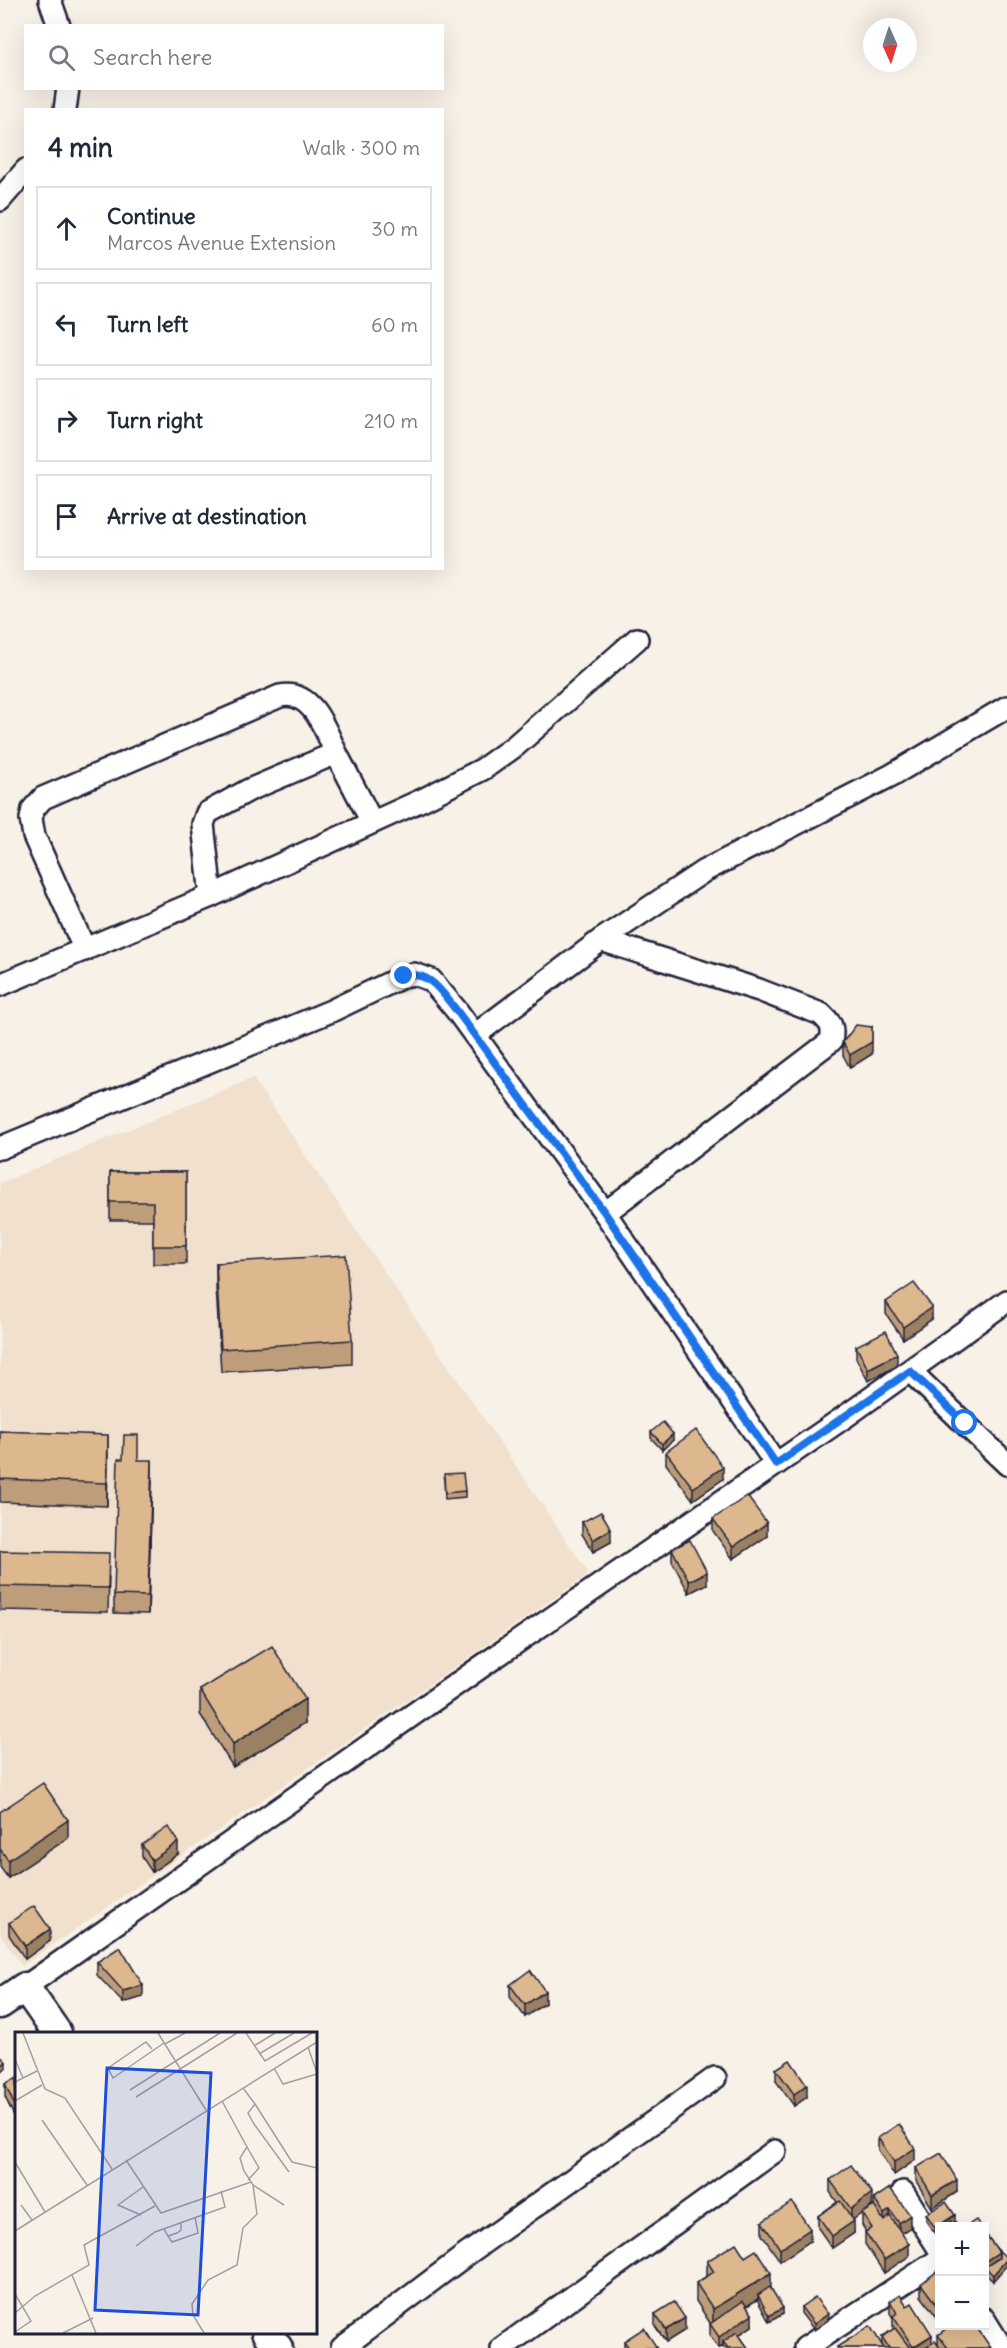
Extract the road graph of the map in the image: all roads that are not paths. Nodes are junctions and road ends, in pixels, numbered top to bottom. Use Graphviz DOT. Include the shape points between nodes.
graph roads {
  1 [pos="50,0"];
  2 [pos="58,24"];
  3 [pos="68,90"];
  4 [pos="65,108"];
  5 [pos="24,172"];
  6 [pos="0,200"];
  7 [pos="637,639"];
  8 [pos="1007,707"];
  9 [pos="336,753"];
  10 [pos="372,822"];
  11 [pos="211,896"];
  12 [pos="601,940"];
  13 [pos="85,950"];
  14 [pos="0,985"];
  15 [pos="475,1035"];
  16 [pos="0,1148"];
  17 [pos="605,1213"];
  18 [pos="1007,1301"];
  19 [pos="910,1371"];
  20 [pos="776,1464"];
  21 [pos="1007,1464"];
  22 [pos="25,1987"];
  23 [pos="0,2004"];
  24 [pos="56,2032"];
  25 [pos="715,2078"];
  26 [pos="775,2151"];
  27 [pos="903,2192"];
  28 [pos="935,2244"];
  29 [pos="935,2262"];
  30 [pos="989,2327"];
  31 [pos="267,2333"];
  32 [pos="278,2348"];
  33 [pos="342,2348"];
  34 [pos="502,2348"];
  35 [pos="805,2348"];
  36 [pos="1002,2348"];
  1 -- 2 [label="street"];
  3 -- 4 [label="street"];
  5 -- 6 [label="street"];
  7 -- 10 [label="street" via="523,740 483,769"];
  8 -- 12 [label="street" via="892,775 704,871"];
  9 -- 10 [label="street"];
  9 -- 11 [label="street" via="249,790 207,813 203,832"];
  9 -- 13 [label="street" via="313,709 291,693 43,798 33,809 34,836"];
  10 -- 11 [label="street"];
  11 -- 13 [label="street"];
  12 -- 15 [label="street"];
  12 -- 17 [label="street" via="759,990 821,1014 833,1029 831,1041"];
  13 -- 14 [label="street"];
  15 -- 16 [label="street" via="431,980 414,974 404,976 331,1011"];
  15 -- 17 [label="street"];
  17 -- 20 [label="street"];
  18 -- 19 [label="street"];
  19 -- 20 [label="street"];
  19 -- 21 [label="street"];
  20 -- 22 [label="street"];
  22 -- 23 [label="street"];
  22 -- 24 [label="street"];
  25 -- 33 [label="street"];
  26 -- 34 [label="street"];
  27 -- 28 [label="street"];
  29 -- 35 [label="street"];
  30 -- 36 [label="street"];
  31 -- 32 [label="street"];
}
